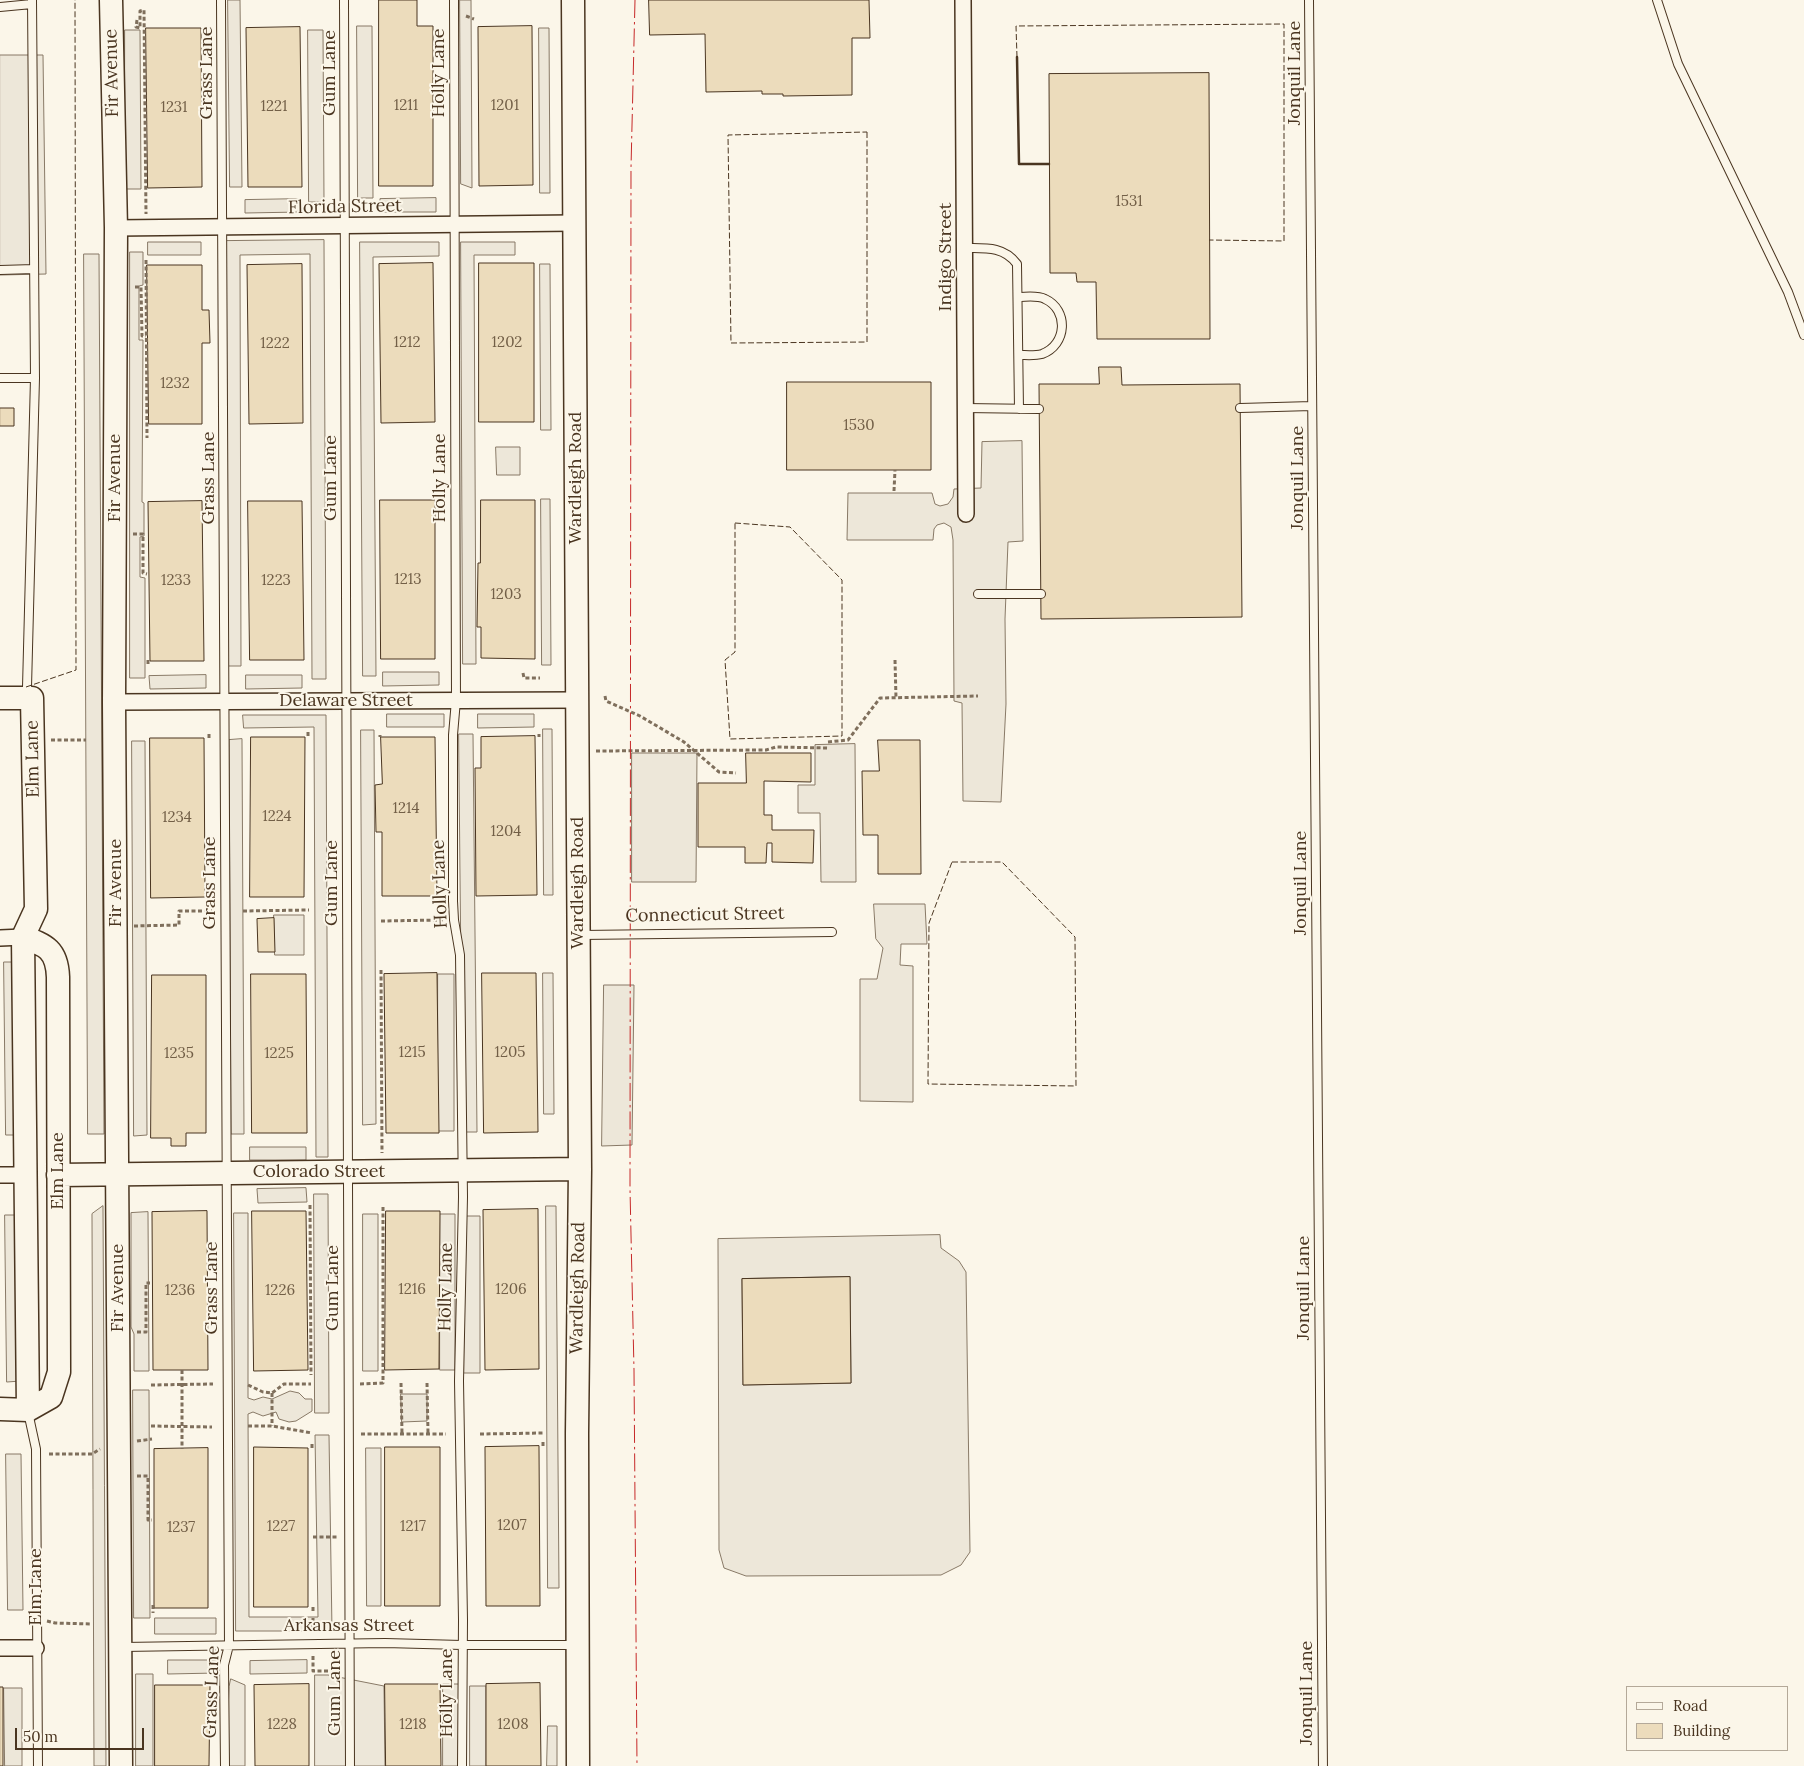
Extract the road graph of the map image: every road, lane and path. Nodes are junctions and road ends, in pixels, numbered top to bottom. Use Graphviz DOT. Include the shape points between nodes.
graph roads {
  1 [pos="111,0"];
  2 [pos="221,0"];
  3 [pos="344,0"];
  4 [pos="454,0"];
  5 [pos="573,0"];
  6 [pos="963,0"];
  7 [pos="1309,0"];
  8 [pos="1657,0"];
  9 [pos="32,2"];
  10 [pos="0,7"];
  11 [pos="137,20"];
  12 [pos="146,215"];
  13 [pos="574,223"];
  14 [pos="454,225"];
  15 [pos="345,226"];
  16 [pos="223,227"];
  17 [pos="116,228"];
  18 [pos="965,248"];
  19 [pos="146,260"];
  20 [pos="34,269"];
  21 [pos="0,270"];
  22 [pos="141,287"];
  23 [pos="1018,297"];
  24 [pos="1804,335"];
  25 [pos="146,336"];
  26 [pos="1019,355"];
  27 [pos="0,378"];
  28 [pos="35,378"];
  29 [pos="1312,406"];
  30 [pos="965,408"];
  31 [pos="1240,408"];
  32 [pos="1020,409"];
  33 [pos="1039,409"];
  34 [pos="147,438"];
  35 [pos="895,470"];
  36 [pos="894,490"];
  37 [pos="966,514"];
  38 [pos="143,534"];
  39 [pos="147,574"];
  40 [pos="978,594"];
  41 [pos="1041,594"];
  42 [pos="148,660"];
  43 [pos="895,660"];
  44 [pos="148,666"];
  45 [pos="523,673"];
  46 [pos="540,678"];
  47 [pos="606,696"];
  48 [pos="978,696"];
  49 [pos="0,698"];
  50 [pos="32,698"];
  51 [pos="896,698"];
  52 [pos="456,700"];
  53 [pos="577,700"];
  54 [pos="346,701"];
  55 [pos="114,702"];
  56 [pos="224,702"];
  57 [pos="308,732"];
  58 [pos="209,734"];
  59 [pos="308,738"];
  60 [pos="48,740"];
  61 [pos="86,740"];
  62 [pos="209,740"];
  63 [pos="828,742"];
  64 [pos="828,748"];
  65 [pos="694,750"];
  66 [pos="596,751"];
  67 [pos="736,774"];
  68 [pos="309,910"];
  69 [pos="212,911"];
  70 [pos="243,911"];
  71 [pos="381,920"];
  72 [pos="444,920"];
  73 [pos="116,927"];
  74 [pos="832,932"];
  75 [pos="578,935"];
  76 [pos="23,937"];
  77 [pos="0,938"];
  78 [pos="381,970"];
  79 [pos="382,1161"];
  80 [pos="580,1169"];
  81 [pos="462,1171"];
  82 [pos="348,1172"];
  83 [pos="227,1173"];
  84 [pos="117,1174"];
  85 [pos="0,1175"];
  86 [pos="26,1175"];
  87 [pos="58,1175"];
  88 [pos="310,1205"];
  89 [pos="383,1207"];
  90 [pos="150,1283"];
  91 [pos="146,1332"];
  92 [pos="182,1370"];
  93 [pos="311,1375"];
  94 [pos="402,1383"];
  95 [pos="427,1383"];
  96 [pos="181,1384"];
  97 [pos="213,1384"];
  98 [pos="312,1384"];
  99 [pos="360,1384"];
  100 [pos="151,1385"];
  101 [pos="248,1385"];
  102 [pos="272,1392"];
  103 [pos="0,1410"];
  104 [pos="28,1410"];
  105 [pos="151,1426"];
  106 [pos="248,1426"];
  107 [pos="272,1426"];
  108 [pos="182,1427"];
  109 [pos="212,1427"];
  110 [pos="312,1433"];
  111 [pos="543,1433"];
  112 [pos="361,1434"];
  113 [pos="402,1434"];
  114 [pos="428,1434"];
  115 [pos="446,1434"];
  116 [pos="480,1434"];
  117 [pos="543,1442"];
  118 [pos="543,1448"];
  119 [pos="182,1449"];
  120 [pos="49,1454"];
  121 [pos="92,1454"];
  122 [pos="148,1476"];
  123 [pos="152,1520"];
  124 [pos="313,1537"];
  125 [pos="349,1537"];
  126 [pos="152,1605"];
  127 [pos="313,1606"];
  128 [pos="153,1612"];
  129 [pos="313,1612"];
  130 [pos="55,1623"];
  131 [pos="91,1624"];
  132 [pos="349,1644"];
  133 [pos="229,1646"];
  134 [pos="462,1646"];
  135 [pos="578,1646"];
  136 [pos="121,1647"];
  137 [pos="0,1648"];
  138 [pos="36,1648"];
  139 [pos="38,1766"];
  140 [pos="121,1766"];
  141 [pos="225,1766"];
  142 [pos="350,1766"];
  143 [pos="462,1766"];
  144 [pos="578,1766"];
  145 [pos="1323,1766"];
  1 -- 17 [label="street, Fir Avenue"];
  2 -- 16 [label="lane, Grass Lane"];
  3 -- 15 [label="lane, Gum Lane"];
  4 -- 14 [label="lane, Holly Lane"];
  5 -- 13 [label="street, Wardleigh Road"];
  6 -- 18 [label="street, Indigo Street"];
  7 -- 29 [label="lane, Jonquil Lane"];
  8 -- 24 [label="lane" via="1678,64 1788,292"];
  9 -- 10 [label="lane"];
  9 -- 20 [label="lane"];
  11 -- 12 [label="path" via="136,27 140,28 140,11 144,10"];
  13 -- 14 [label="street, Florida Street"];
  13 -- 53 [label="street, Wardleigh Road"];
  14 -- 15 [label="street, Florida Street"];
  14 -- 52 [label="lane, Holly Lane"];
  15 -- 16 [label="street, Florida Street"];
  15 -- 54 [label="lane, Gum Lane"];
  16 -- 17 [label="street, Florida Street"];
  16 -- 56 [label="lane, Grass Lane"];
  17 -- 55 [label="street, Fir Avenue"];
  18 -- 23 [label="lane" via="991,248 1009,255 1017,264"];
  18 -- 30 [label="street, Indigo Street"];
  19 -- 25 [label="path"];
  20 -- 21 [label="lane"];
  20 -- 28 [label="lane"];
  22 -- 25 [label="path" via="142,336"];
  23 -- 26 [label="lane"];
  23 -- 26 [label="lane" via="1036,296 1052,303 1060,315 1062,328 1058,341 1048,351"];
  25 -- 34 [label="path"];
  26 -- 32 [label="lane"];
  27 -- 28 [label="lane"];
  28 -- 50 [label="lane" via="27,687"];
  29 -- 31 [label="lane"];
  29 -- 145 [label="lane, Jonquil Lane"];
  30 -- 32 [label="lane"];
  30 -- 37 [label="street, Indigo Street"];
  32 -- 33 [label="lane"];
  35 -- 36 [label="path"];
  38 -- 39 [label="path" via="143,574"];
  40 -- 41 [label="lane"];
  42 -- 44 [label="path"];
  43 -- 51 [label="path"];
  45 -- 46 [label="path" via="524,678"];
  47 -- 65 [label="path" via="606,701 640,716"];
  48 -- 51 [label="path"];
  49 -- 50 [label="street"];
  50 -- 76 [label="street, Elm Lane" via="36,909"];
  51 -- 63 [label="path" via="880,698 848,740"];
  52 -- 53 [label="street, Delaware Street"];
  52 -- 54 [label="street, Delaware Street"];
  52 -- 81 [label="lane, Holly Lane" via="453,901 460,955"];
  53 -- 75 [label="street, Wardleigh Road"];
  54 -- 56 [label="street, Delaware Street"];
  54 -- 82 [label="lane, Gum Lane"];
  55 -- 56 [label="street, Delaware Street"];
  55 -- 73 [label="street, Fir Avenue"];
  56 -- 83 [label="lane, Grass Lane"];
  57 -- 59 [label="path"];
  58 -- 62 [label="path"];
  60 -- 61 [label="path"];
  64 -- 65 [label="path"];
  65 -- 66 [label="path"];
  65 -- 67 [label="path" via="719,772"];
  68 -- 70 [label="path"];
  69 -- 73 [label="path" via="179,911 179,925"];
  71 -- 72 [label="path"];
  73 -- 84 [label="street, Fir Avenue"];
  74 -- 75 [label="lane, Connecticut Street"];
  75 -- 80 [label="street, Wardleigh Road"];
  76 -- 77 [label="street"];
  76 -- 86 [label="street, Elm Lane"];
  76 -- 87 [label="street, Elm Lane" via="41,943 57,962"];
  78 -- 79 [label="path"];
  80 -- 81 [label="street, Colorado Street"];
  80 -- 135 [label="street, Wardleigh Road"];
  81 -- 82 [label="street, Colorado Street"];
  81 -- 134 [label="lane, Holly Lane" via="459,1380"];
  82 -- 83 [label="street, Colorado Street"];
  82 -- 125 [label="lane, Gum Lane"];
  83 -- 84 [label="street, Colorado Street"];
  83 -- 133 [label="lane, Grass Lane"];
  84 -- 87 [label="street, Colorado Street"];
  84 -- 136 [label="street, Fir Avenue"];
  85 -- 86 [label="street"];
  86 -- 104 [label="street, Elm Lane"];
  87 -- 104 [label="street, Elm Lane" via="59,1372 51,1397"];
  88 -- 93 [label="path"];
  89 -- 99 [label="path" via="383,1383"];
  90 -- 91 [label="path" via="146,1283"];
  92 -- 96 [label="path"];
  94 -- 113 [label="path"];
  95 -- 114 [label="path"];
  96 -- 97 [label="path"];
  96 -- 100 [label="path"];
  96 -- 108 [label="path"];
  98 -- 102 [label="path" via="284,1384"];
  101 -- 102 [label="path" via="263,1392"];
  102 -- 107 [label="path"];
  103 -- 104 [label="street"];
  104 -- 138 [label="lane, Elm Lane" via="36,1449"];
  105 -- 108 [label="path"];
  106 -- 107 [label="path"];
  107 -- 110 [label="path"];
  108 -- 109 [label="path"];
  108 -- 119 [label="path"];
  111 -- 116 [label="path"];
  112 -- 113 [label="path"];
  113 -- 114 [label="path"];
  114 -- 115 [label="path"];
  117 -- 118 [label="path"];
  120 -- 121 [label="path"];
  122 -- 123 [label="path" via="148,1520"];
  124 -- 125 [label="path"];
  125 -- 132 [label="lane, Gum Lane"];
  126 -- 128 [label="path"];
  127 -- 129 [label="path"];
  130 -- 131 [label="path"];
  132 -- 133 [label="lane, Arkansas Street"];
  132 -- 134 [label="lane, Arkansas Street"];
  132 -- 142 [label="lane, Gum Lane"];
  133 -- 136 [label="lane, Arkansas Street"];
  133 -- 141 [label="lane, Grass Lane" via="224,1666"];
  134 -- 135 [label="lane, Arkansas Street"];
  134 -- 143 [label="lane, Holly Lane"];
  135 -- 144 [label="street, Wardleigh Road"];
  136 -- 140 [label="street, Fir Avenue"];
  137 -- 138 [label="street"];
  138 -- 139 [label="lane, Elm Lane"];
}
